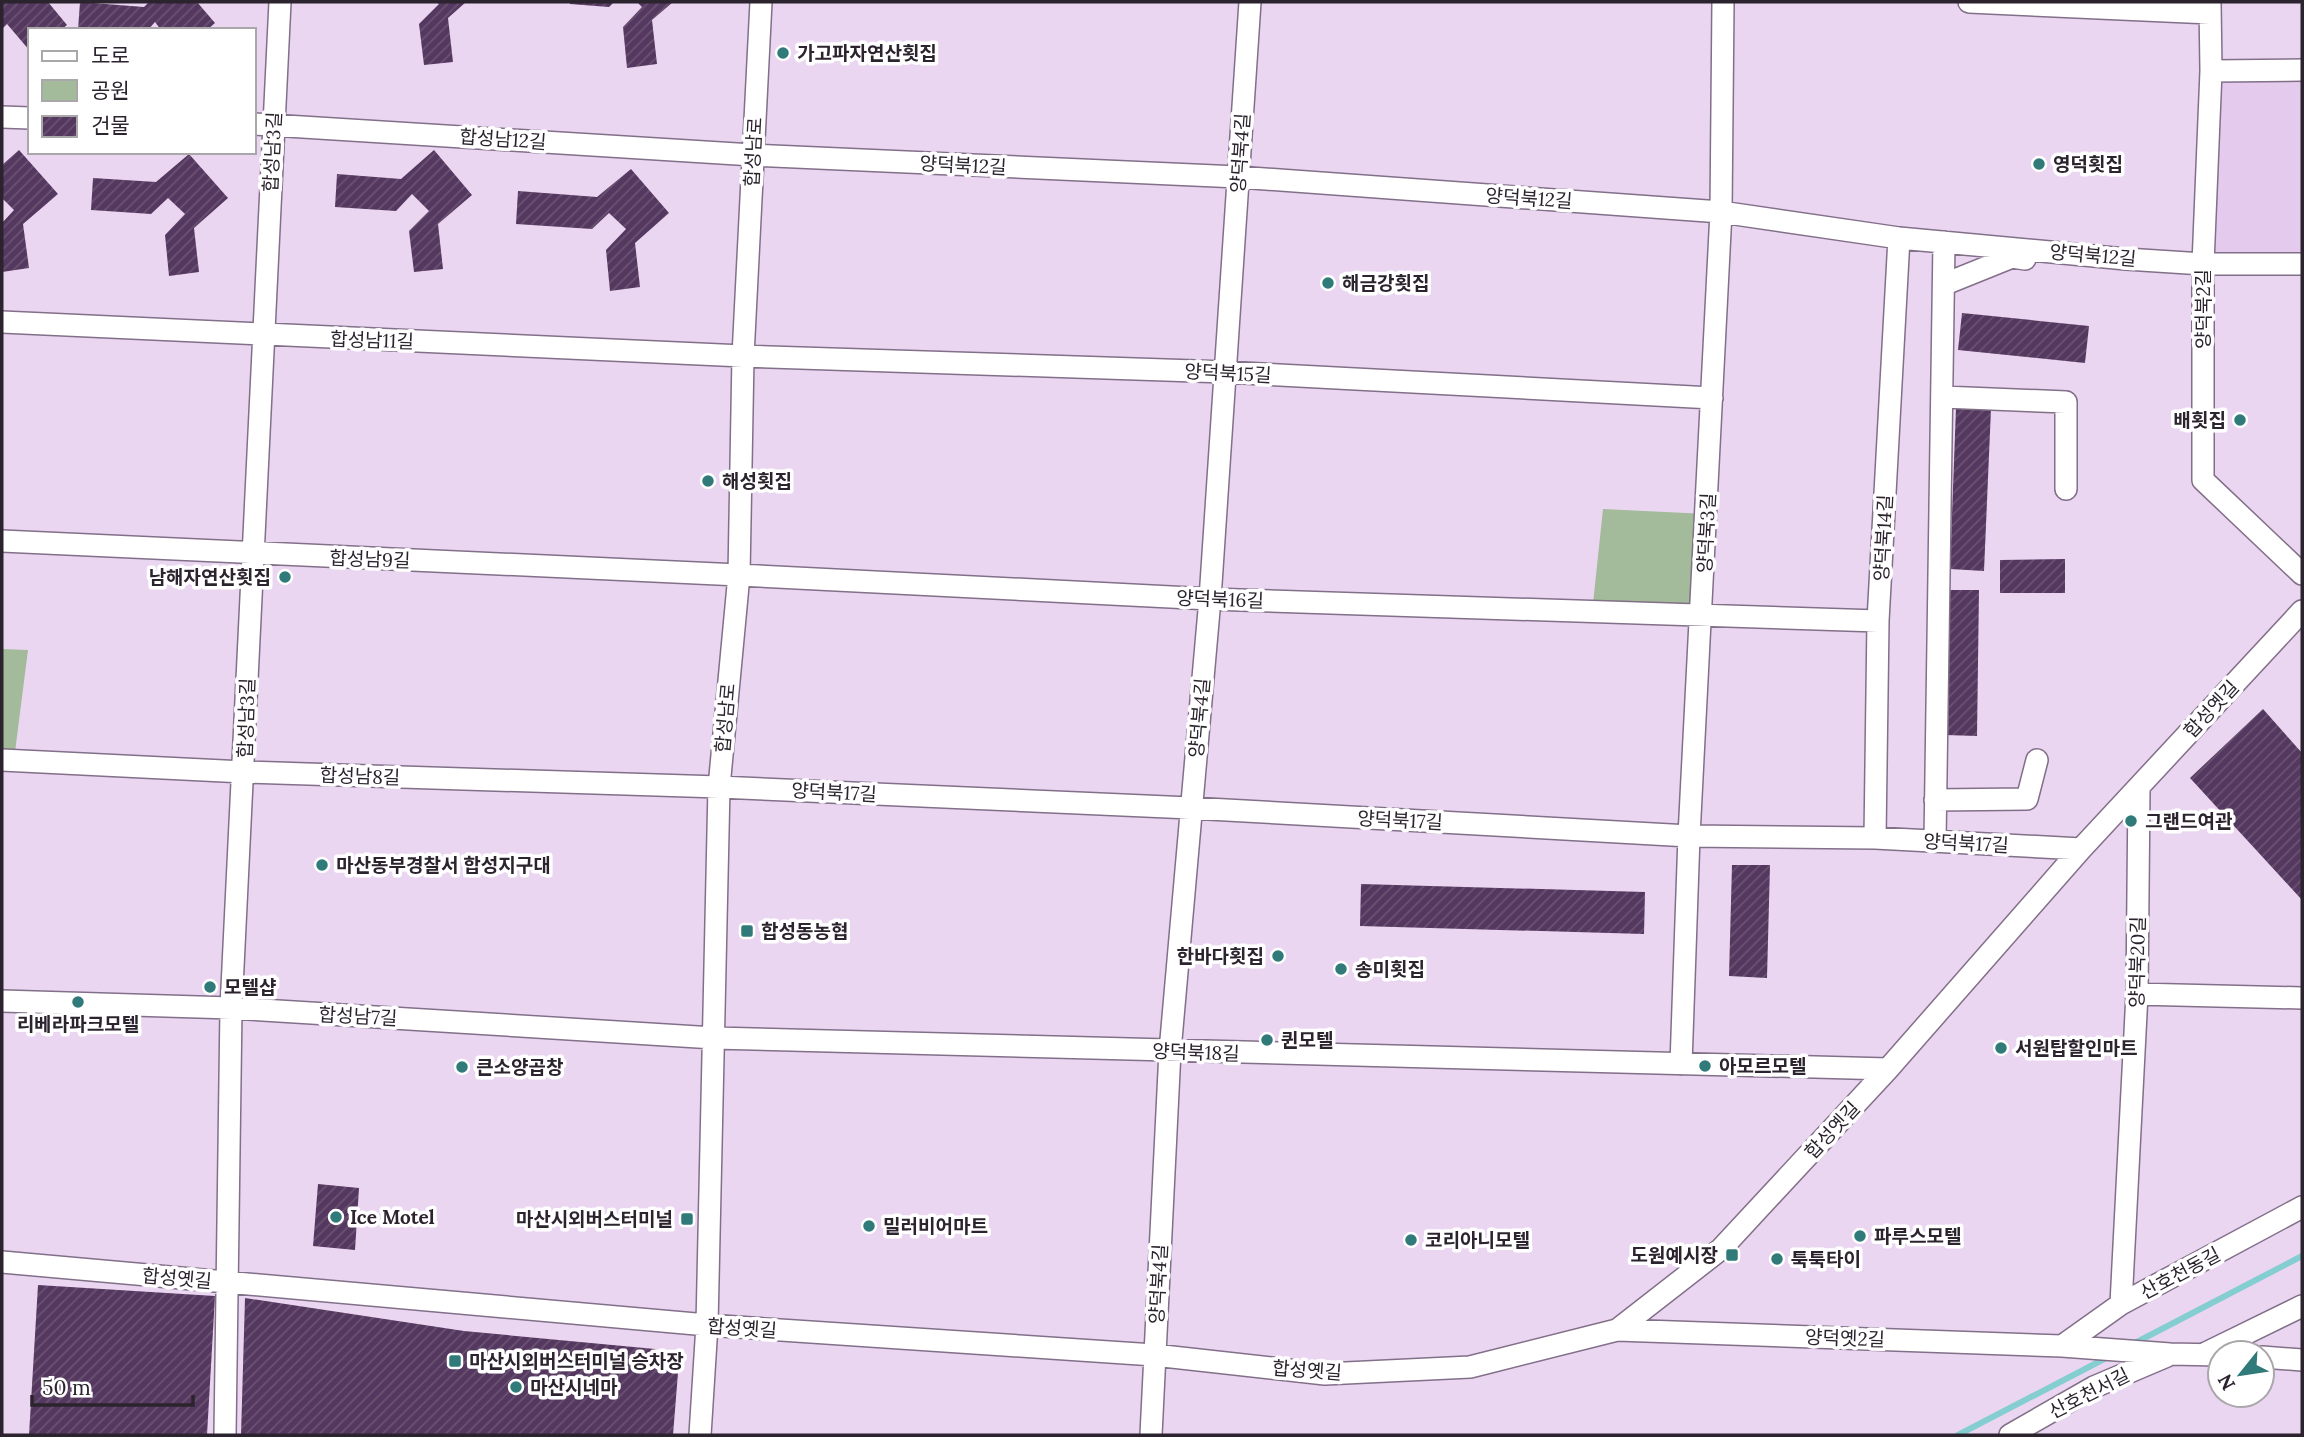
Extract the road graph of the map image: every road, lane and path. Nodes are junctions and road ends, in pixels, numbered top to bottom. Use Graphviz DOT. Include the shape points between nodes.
graph roads {
  1 [pos="280,2"];
  2 [pos="761,2"];
  3 [pos="1250,2"];
  4 [pos="1723,2"];
  5 [pos="1969,2"];
  6 [pos="2210,7"];
  7 [pos="2302,70"];
  8 [pos="2211,71"];
  9 [pos="2,117"];
  10 [pos="28,117"];
  11 [pos="264,124"];
  12 [pos="753,155"];
  13 [pos="1238,177"];
  14 [pos="1721,212"];
  15 [pos="1899,238"];
  16 [pos="1944,242"];
  17 [pos="2203,264"];
  18 [pos="2302,264"];
  19 [pos="2101,269"];
  20 [pos="1945,284"];
  21 [pos="2,322"];
  22 [pos="263,335"];
  23 [pos="743,356"];
  24 [pos="1225,372"];
  25 [pos="1943,397"];
  26 [pos="1712,398"];
  27 [pos="2066,489"];
  28 [pos="2,541"];
  29 [pos="252,554"];
  30 [pos="2302,574"];
  31 [pos="738,575"];
  32 [pos="1210,599"];
  33 [pos="2302,611"];
  34 [pos="1702,617"];
  35 [pos="1878,621"];
  36 [pos="2,760"];
  37 [pos="2037,760"];
  38 [pos="244,772"];
  39 [pos="719,787"];
  40 [pos="2139,788"];
  41 [pos="1935,800"];
  42 [pos="1190,808"];
  43 [pos="1689,836"];
  44 [pos="1875,838"];
  45 [pos="1935,841"];
  46 [pos="2081,849"];
  47 [pos="2137,994"];
  48 [pos="2302,998"];
  49 [pos="2,1000"];
  50 [pos="231,1008"];
  51 [pos="714,1038"];
  52 [pos="1170,1051"];
  53 [pos="1681,1064"];
  54 [pos="1888,1069"];
  55 [pos="2302,1207"];
  56 [pos="2,1262"];
  57 [pos="229,1283"];
  58 [pos="2121,1304"];
  59 [pos="2302,1306"];
  60 [pos="707,1325"];
  61 [pos="1617,1330"];
  62 [pos="2240,1339"];
  63 [pos="2067,1346"];
  64 [pos="1154,1354"];
  65 [pos="2170,1354"];
  66 [pos="2206,1354"];
  67 [pos="2276,1358"];
  68 [pos="2302,1360"];
  69 [pos="225,1435"];
  70 [pos="700,1435"];
  71 [pos="1151,1435"];
  72 [pos="2010,1435"];
  1 -- 11 [label="street, 합성남3길"];
  2 -- 12 [label="street, 합성남로"];
  3 -- 13 [label="street, 양덕북4길"];
  4 -- 14 [label="street, 양덕북3길"];
  5 -- 6 [label="street"];
  6 -- 8 [label="street, 양덕북2길"];
  7 -- 8 [label="street"];
  8 -- 17 [label="street, 양덕북2길"];
  9 -- 10 [label="street"];
  11 -- 12 [label="street, 합성남12길"];
  11 -- 22 [label="street, 합성남3길"];
  12 -- 13 [label="street, 양덕북12길"];
  12 -- 23 [label="street, 합성남로"];
  13 -- 14 [label="street, 양덕북12길"];
  13 -- 24 [label="street, 양덕북4길"];
  14 -- 15 [label="street, 양덕북12길"];
  14 -- 26 [label="street, 양덕북3길"];
  15 -- 16 [label="street, 양덕북12길"];
  15 -- 35 [label="street, 양덕북14길"];
  16 -- 17 [label="street, 양덕북12길"];
  16 -- 20 [label="street"];
  17 -- 18 [label="street, 양덕북12길"];
  17 -- 30 [label="street, 양덕북2길" via="2203,480"];
  19 -- 20 [label="street" via="2012,257"];
  20 -- 25 [label="street"];
  21 -- 22 [label="street, 합성남11길"];
  22 -- 23 [label="street, 합성남11길"];
  22 -- 29 [label="street, 합성남3길"];
  23 -- 24 [label="street, 양덕북15길"];
  23 -- 31 [label="street, 합성남로"];
  24 -- 26 [label="street, 양덕북15길"];
  24 -- 32 [label="street, 양덕북4길"];
  25 -- 27 [label="street" via="2066,402"];
  25 -- 41 [label="street"];
  26 -- 34 [label="street, 양덕북3길"];
  28 -- 29 [label="street, 합성남9길"];
  29 -- 31 [label="street, 합성남9길"];
  29 -- 38 [label="street, 합성남3길"];
  31 -- 32 [label="street, 양덕북16길"];
  31 -- 39 [label="street, 합성남로"];
  32 -- 34 [label="street, 양덕북16길"];
  32 -- 42 [label="street, 양덕북4길"];
  33 -- 40 [label="street, 합성옛길"];
  34 -- 35 [label="street, 양덕북16길"];
  34 -- 43 [label="street, 양덕북3길"];
  35 -- 44 [label="street, 양덕북14길"];
  36 -- 38 [label="street, 합성남8길"];
  37 -- 41 [label="street" via="2027,799"];
  38 -- 39 [label="street, 합성남8길"];
  38 -- 50 [label="street, 합성남3길"];
  39 -- 42 [label="street, 양덕북17길"];
  39 -- 51 [label="street, 합성남로"];
  40 -- 46 [label="street, 합성옛길"];
  40 -- 47 [label="street, 양덕북20길"];
  41 -- 45 [label="street"];
  42 -- 43 [label="street, 양덕북17길"];
  42 -- 52 [label="street, 양덕북4길"];
  43 -- 44 [label="street, 양덕북17길"];
  43 -- 53 [label="street, 양덕북3길"];
  44 -- 45 [label="street, 양덕북17길"];
  45 -- 46 [label="street, 양덕북17길"];
  46 -- 54 [label="street, 합성옛길"];
  47 -- 48 [label="street"];
  47 -- 58 [label="street, 양덕북20길"];
  49 -- 50 [label="street, 합성남7길"];
  50 -- 51 [label="street, 합성남7길"];
  50 -- 57 [label="street, 합성남3길"];
  51 -- 52 [label="street, 양덕북18길"];
  51 -- 60 [label="street, 합성남로"];
  52 -- 53 [label="street, 양덕북18길"];
  52 -- 64 [label="street, 양덕북4길"];
  53 -- 54 [label="street, 양덕북18길"];
  54 -- 61 [label="street, 합성옛길" via="1721,1250"];
  55 -- 58 [label="street, 산호천동길"];
  56 -- 57 [label="street, 합성옛길"];
  57 -- 60 [label="street, 합성옛길"];
  57 -- 69 [label="street, 합성남3길"];
  58 -- 63 [label="street, 산호천동길"];
  59 -- 62 [label="street"];
  60 -- 64 [label="street, 합성옛길"];
  60 -- 70 [label="street, 합성남로"];
  61 -- 63 [label="street, 양덕옛2길"];
  61 -- 64 [label="street, 합성옛길" via="1470,1367 1325,1374"];
  63 -- 65 [label="street, 양덕옛2길"];
  64 -- 71 [label="street, 양덕북4길"];
  65 -- 66 [label="street"];
  65 -- 72 [label="street, 산호천서길" via="2094,1387"];
  67 -- 68 [label="street"];
}
